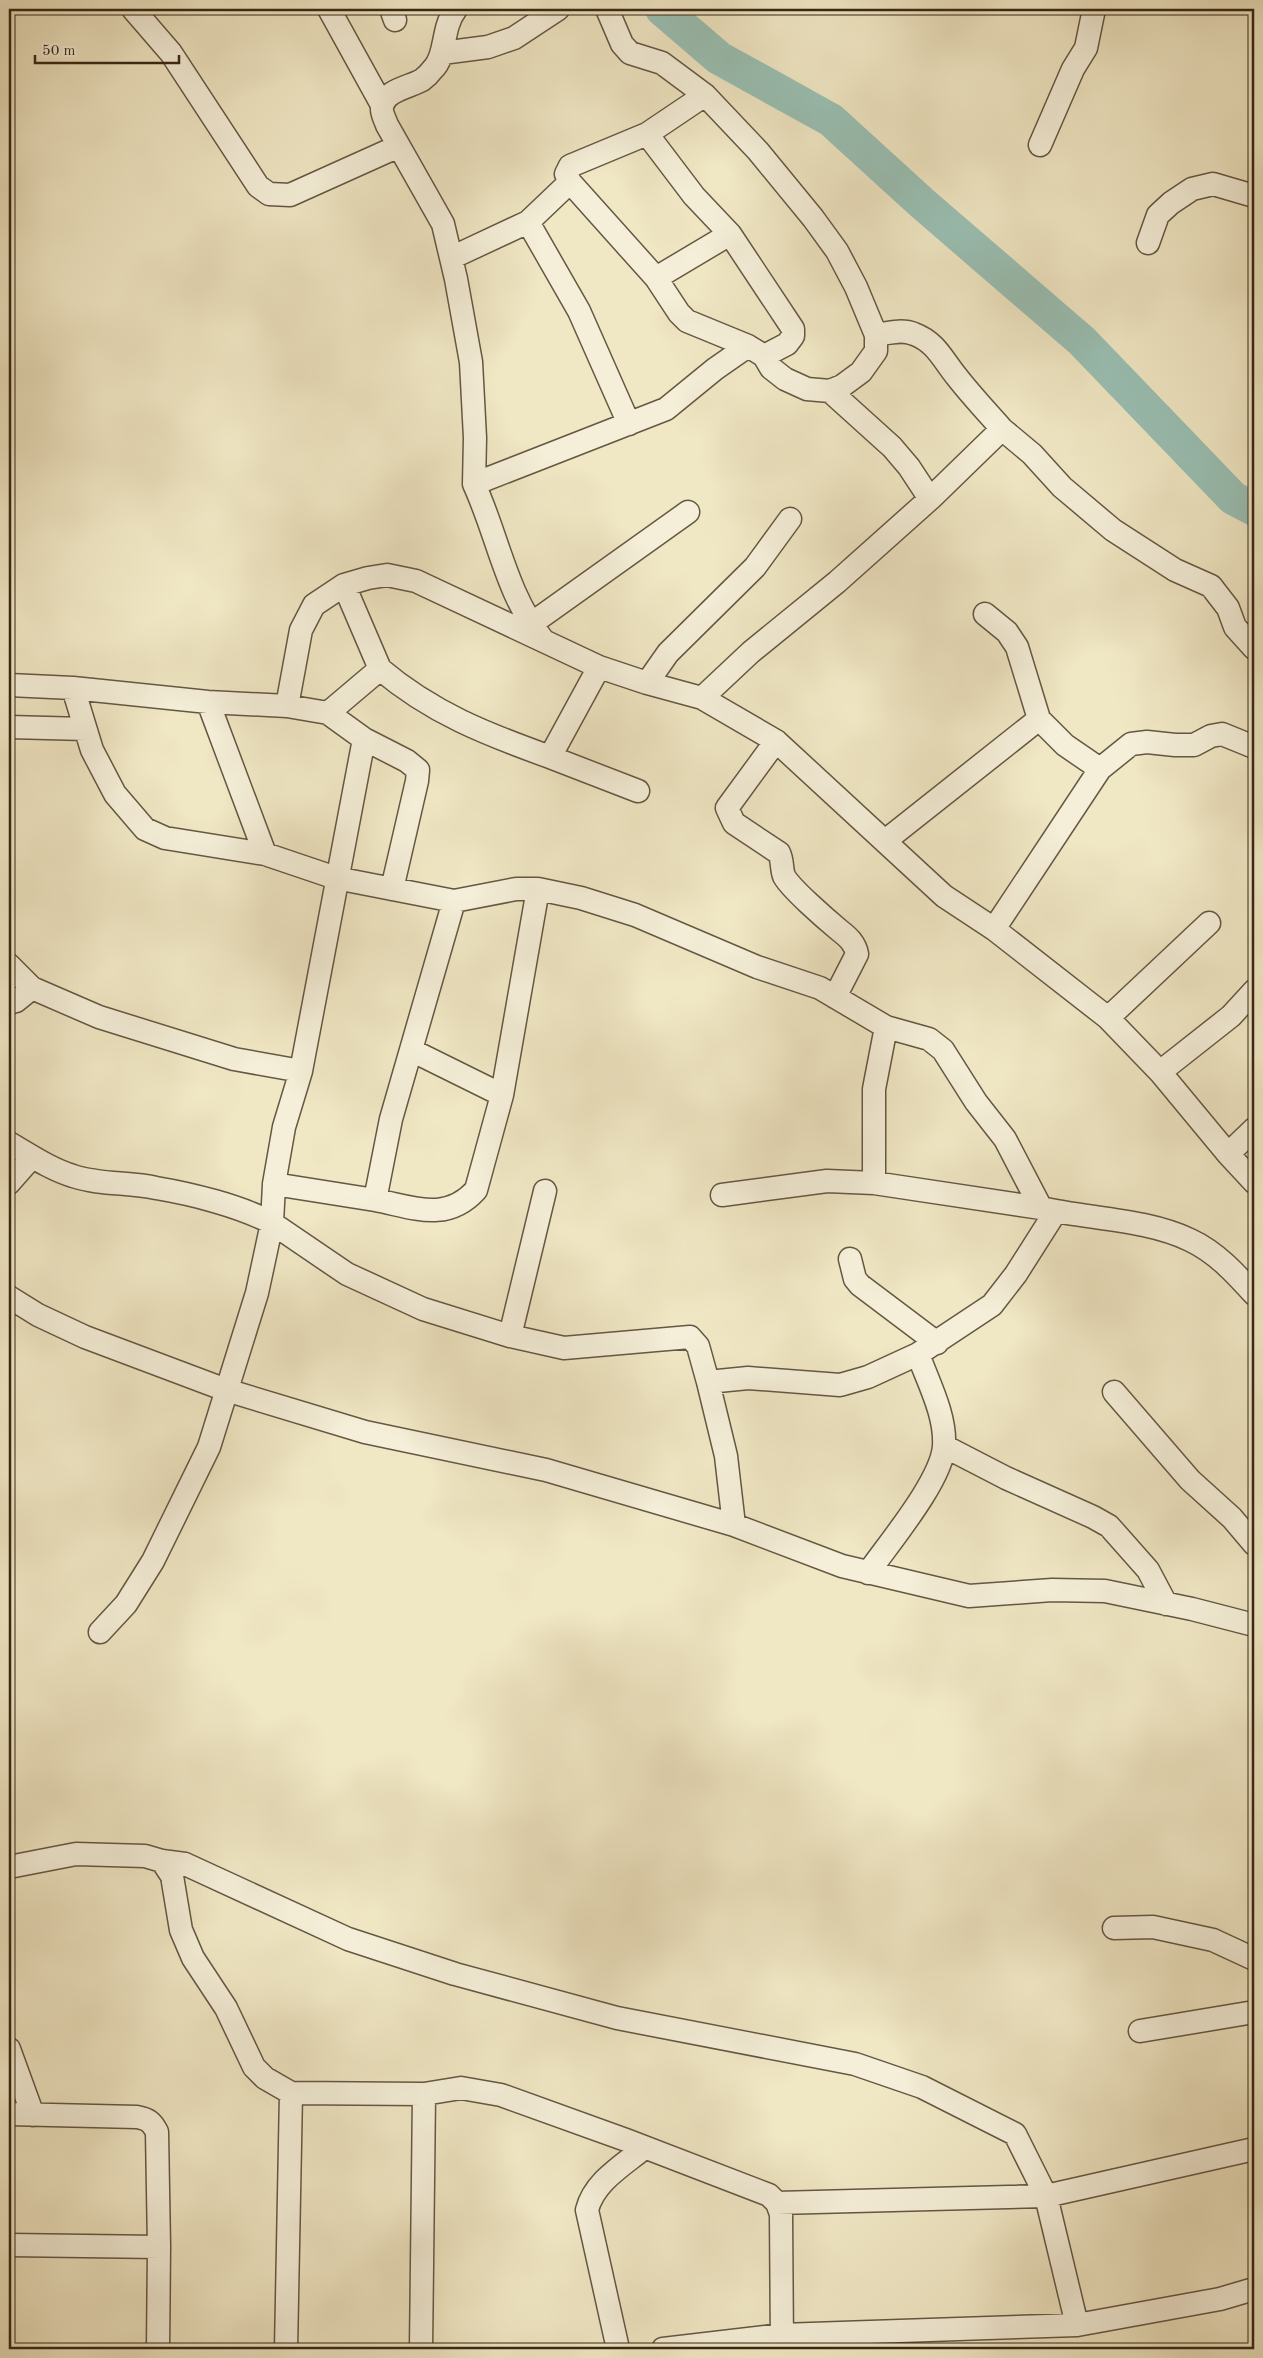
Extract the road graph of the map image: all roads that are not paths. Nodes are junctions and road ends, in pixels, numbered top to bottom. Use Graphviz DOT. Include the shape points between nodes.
graph roads {
  1 [pos="133,9"];
  2 [pos="329,9"];
  3 [pos="456,9"];
  4 [pos="558,9"];
  5 [pos="607,9"];
  6 [pos="1094,9"];
  7 [pos="442,53"];
  8 [pos="705,95"];
  9 [pos="382,105"];
  10 [pos="647,134"];
  11 [pos="1040,145"];
  12 [pos="400,146"];
  13 [pos="570,182"];
  14 [pos="1254,196"];
  15 [pos="528,222"];
  16 [pos="730,234"];
  17 [pos="1148,243"];
  18 [pos="451,258"];
  19 [pos="656,278"];
  20 [pos="876,335"];
  21 [pos="756,351"];
  22 [pos="830,391"];
  23 [pos="629,424"];
  24 [pos="1002,429"];
  25 [pos="474,484"];
  26 [pos="930,499"];
  27 [pos="688,512"];
  28 [pos="790,519"];
  29 [pos="344,585"];
  30 [pos="985,614"];
  31 [pos="537,632"];
  32 [pos="1254,648"];
  33 [pos="599,667"];
  34 [pos="380,669"];
  35 [pos="647,683"];
  36 [pos="9,685"];
  37 [pos="73,688"];
  38 [pos="702,698"];
  39 [pos="208,702"];
  40 [pos="287,706"];
  41 [pos="328,713"];
  42 [pos="1039,719"];
  43 [pos="9,727"];
  44 [pos="86,729"];
  45 [pos="364,739"];
  46 [pos="776,741"];
  47 [pos="1254,747"];
  48 [pos="550,757"];
  49 [pos="1100,770"];
  50 [pos="638,791"];
  51 [pos="884,841"];
  52 [pos="265,854"];
  53 [pos="336,878"];
  54 [pos="392,889"];
  55 [pos="538,889"];
  56 [pos="454,901"];
  57 [pos="1209,923"];
  58 [pos="994,929"];
  59 [pos="9,965"];
  60 [pos="32,988"];
  61 [pos="1254,990"];
  62 [pos="835,997"];
  63 [pos="9,1003"];
  64 [pos="1108,1018"];
  65 [pos="886,1027"];
  66 [pos="411,1050"];
  67 [pos="301,1071"];
  68 [pos="1160,1072"];
  69 [pos="502,1095"];
  70 [pos="1254,1129"];
  71 [pos="9,1143"];
  72 [pos="1228,1154"];
  73 [pos="32,1156"];
  74 [pos="1254,1182"];
  75 [pos="9,1183"];
  76 [pos="874,1183"];
  77 [pos="274,1184"];
  78 [pos="545,1192"];
  79 [pos="722,1195"];
  80 [pos="375,1200"];
  81 [pos="1048,1210"];
  82 [pos="272,1223"];
  83 [pos="850,1259"];
  84 [pos="1254,1294"];
  85 [pos="9,1297"];
  86 [pos="510,1336"];
  87 [pos="928,1349"];
  88 [pos="708,1382"];
  89 [pos="226,1390"];
  90 [pos="1114,1392"];
  91 [pos="944,1446"];
  92 [pos="734,1525"];
  93 [pos="1254,1544"];
  94 [pos="868,1573"];
  95 [pos="1166,1604"];
  96 [pos="1254,1625"];
  97 [pos="100,1632"];
  98 [pos="162,1861"];
  99 [pos="9,1867"];
  100 [pos="1114,1928"];
  101 [pos="1254,1958"];
  102 [pos="1254,2012"];
  103 [pos="1140,2031"];
  104 [pos="9,2049"];
  105 [pos="292,2093"];
  106 [pos="424,2094"];
  107 [pos="9,2114"];
  108 [pos="33,2115"];
  109 [pos="644,2148"];
  110 [pos="1254,2149"];
  111 [pos="1046,2196"];
  112 [pos="777,2203"];
  113 [pos="9,2245"];
  114 [pos="159,2247"];
  115 [pos="1254,2289"];
  116 [pos="1077,2325"];
  117 [pos="782,2342"];
  118 [pos="158,2349"];
  119 [pos="286,2349"];
  120 [pos="420,2349"];
  121 [pos="618,2349"];
  122 [pos="663,2349"];
  1 -- 12 [label="street" via="171,53 258,186 269,194 290,195"];
  2 -- 9 [label="street"];
  3 -- 7 [label="street" via="448,19"];
  4 -- 7 [label="street" via="514,38 488,47"];
  5 -- 8 [label="street" via="622,44 630,53 662,62"];
  6 -- 11 [label="street" via="1086,48 1073,69"];
  7 -- 9 [label="street" via="436,67 423,79 386,98"];
  8 -- 10 [label="street"];
  8 -- 20 [label="street" via="758,151 813,218 841,258"];
  9 -- 12 [label="street" via="387,125"];
  10 -- 13 [label="street" via="570,166 566,174"];
  10 -- 16 [label="street" via="682,181"];
  12 -- 18 [label="street" via="443,224"];
  13 -- 15 [label="street"];
  13 -- 19 [label="street"];
  14 -- 17 [label="street" via="1213,184 1192,189 1158,215"];
  15 -- 18 [label="street"];
  15 -- 23 [label="street" via="579,311"];
  16 -- 19 [label="street"];
  16 -- 21 [label="street" via="793,329 793,336 787,344"];
  18 -- 25 [label="street" via="471,362 476,438"];
  19 -- 21 [label="street" via="687,321"];
  20 -- 22 [label="street" via="876,351 861,372"];
  20 -- 24 [label="street" via="912,333 926,339"];
  21 -- 22 [label="street" via="785,379 807,389"];
  21 -- 23 [label="street" via="715,368 666,409"];
  22 -- 26 [label="street" via="892,446"];
  23 -- 25 [label="street"];
  24 -- 26 [label="street"];
  24 -- 32 [label="street" via="1032,454 1075,499 1113,530 1175,570 1211,586 1228,608 1234,627"];
  25 -- 31 [label="street" via="509,582"];
  26 -- 38 [label="street"];
  27 -- 31 [label="street"];
  28 -- 35 [label="street" via="756,567 668,653"];
  29 -- 31 [label="street" via="387,575 416,581"];
  29 -- 34 [label="street"];
  29 -- 40 [label="street" via="314,606 301,630"];
  30 -- 42 [label="street" via="1007,632 1017,647"];
  31 -- 33 [label="street"];
  33 -- 35 [label="street"];
  33 -- 48 [label="street"];
  34 -- 41 [label="street"];
  34 -- 48 [label="street" via="407,692 441,712"];
  35 -- 38 [label="street"];
  36 -- 37 [label="street"];
  37 -- 39 [label="street"];
  37 -- 44 [label="street"];
  38 -- 46 [label="street"];
  39 -- 40 [label="street"];
  39 -- 52 [label="street"];
  40 -- 41 [label="street"];
  41 -- 45 [label="street"];
  42 -- 49 [label="street" via="1065,745"];
  42 -- 51 [label="street"];
  43 -- 44 [label="street"];
  44 -- 52 [label="street" via="92,750 115,794 145,830 165,838"];
  45 -- 53 [label="street"];
  45 -- 54 [label="street" via="418,770"];
  46 -- 51 [label="street"];
  46 -- 62 [label="street" via="727,808 734,823 778,854 784,876 856,947 857,954"];
  47 -- 49 [label="street" via="1222,734 1194,745 1131,744"];
  48 -- 50 [label="street"];
  49 -- 58 [label="street"];
  51 -- 58 [label="street" via="944,896"];
  52 -- 53 [label="street"];
  53 -- 54 [label="street"];
  53 -- 67 [label="street"];
  54 -- 56 [label="street"];
  55 -- 56 [label="street" via="516,889"];
  55 -- 62 [label="street" via="635,915 757,967 820,988"];
  55 -- 69 [label="street"];
  56 -- 66 [label="street"];
  57 -- 64 [label="street"];
  58 -- 64 [label="street"];
  59 -- 60 [label="street"];
  60 -- 63 [label="street"];
  60 -- 67 [label="street" via="99,1017 169,1040 234,1059"];
  61 -- 68 [label="street" via="1231,1016"];
  62 -- 65 [label="street"];
  64 -- 68 [label="street"];
  65 -- 76 [label="street" via="874,1088"];
  65 -- 81 [label="street" via="929,1039 944,1050 976,1102 1005,1139"];
  66 -- 69 [label="street"];
  66 -- 80 [label="street" via="391,1119"];
  67 -- 77 [label="street" via="284,1127"];
  68 -- 72 [label="street"];
  69 -- 80 [label="street" via="476,1190 467,1200 436,1211"];
  70 -- 72 [label="street"];
  71 -- 73 [label="street"];
  72 -- 74 [label="street"];
  73 -- 75 [label="street"];
  73 -- 82 [label="street" via="74,1177 156,1188 251,1212"];
  76 -- 79 [label="street" via="827,1181"];
  76 -- 81 [label="street"];
  77 -- 80 [label="street"];
  77 -- 82 [label="street"];
  78 -- 86 [label="street"];
  81 -- 84 [label="street" via="1161,1229 1191,1240 1222,1261"];
  81 -- 87 [label="street" via="1016,1274 992,1305"];
  82 -- 86 [label="street" via="347,1274 423,1309"];
  82 -- 89 [label="street" via="257,1293"];
  83 -- 87 [label="street" via="855,1279"];
  85 -- 89 [label="street" via="38,1315 86,1337"];
  86 -- 88 [label="street" via="564,1348 690,1337 698,1346"];
  87 -- 88 [label="street" via="868,1377 840,1385 748,1378"];
  87 -- 91 [label="street"];
  88 -- 92 [label="street" via="726,1456"];
  89 -- 92 [label="street" via="365,1432 546,1470"];
  89 -- 97 [label="street" via="209,1448 153,1561 126,1604"];
  90 -- 93 [label="street" via="1190,1480 1232,1518"];
  91 -- 94 [label="street" via="929,1486"];
  91 -- 95 [label="street" via="1109,1526 1148,1570"];
  92 -- 94 [label="street"];
  94 -- 95 [label="street" via="969,1596 1052,1590 1105,1591"];
  95 -- 96 [label="street"];
  98 -- 99 [label="street" via="145,1856 76,1854"];
  98 -- 105 [label="street" via="172,1876 181,1930 193,1958 226,2008 254,2067 265,2078"];
  98 -- 111 [label="street" via="185,1864 348,1939 455,1974 617,2018 855,2064 922,2086 1014,2134"];
  100 -- 101 [label="street" via="1153,1927 1188,1934 1213,1940"];
  102 -- 103 [label="street"];
  104 -- 108 [label="street"];
  105 -- 106 [label="street"];
  105 -- 119 [label="street"];
  106 -- 109 [label="street" via="461,2088 500,2095"];
  106 -- 120 [label="street"];
  107 -- 108 [label="street"];
  108 -- 114 [label="street" via="137,2117 147,2118 153,2124 157,2132"];
  109 -- 112 [label="street" via="769,2195"];
  109 -- 121 [label="street" via="600,2185 590,2197 587,2210"];
  110 -- 111 [label="street"];
  111 -- 112 [label="street"];
  111 -- 116 [label="street"];
  112 -- 117 [label="street" via="781,2214"];
  113 -- 114 [label="street"];
  114 -- 118 [label="street"];
  115 -- 116 [label="street" via="1220,2299"];
  116 -- 117 [label="street"];
  117 -- 122 [label="street"];
}
